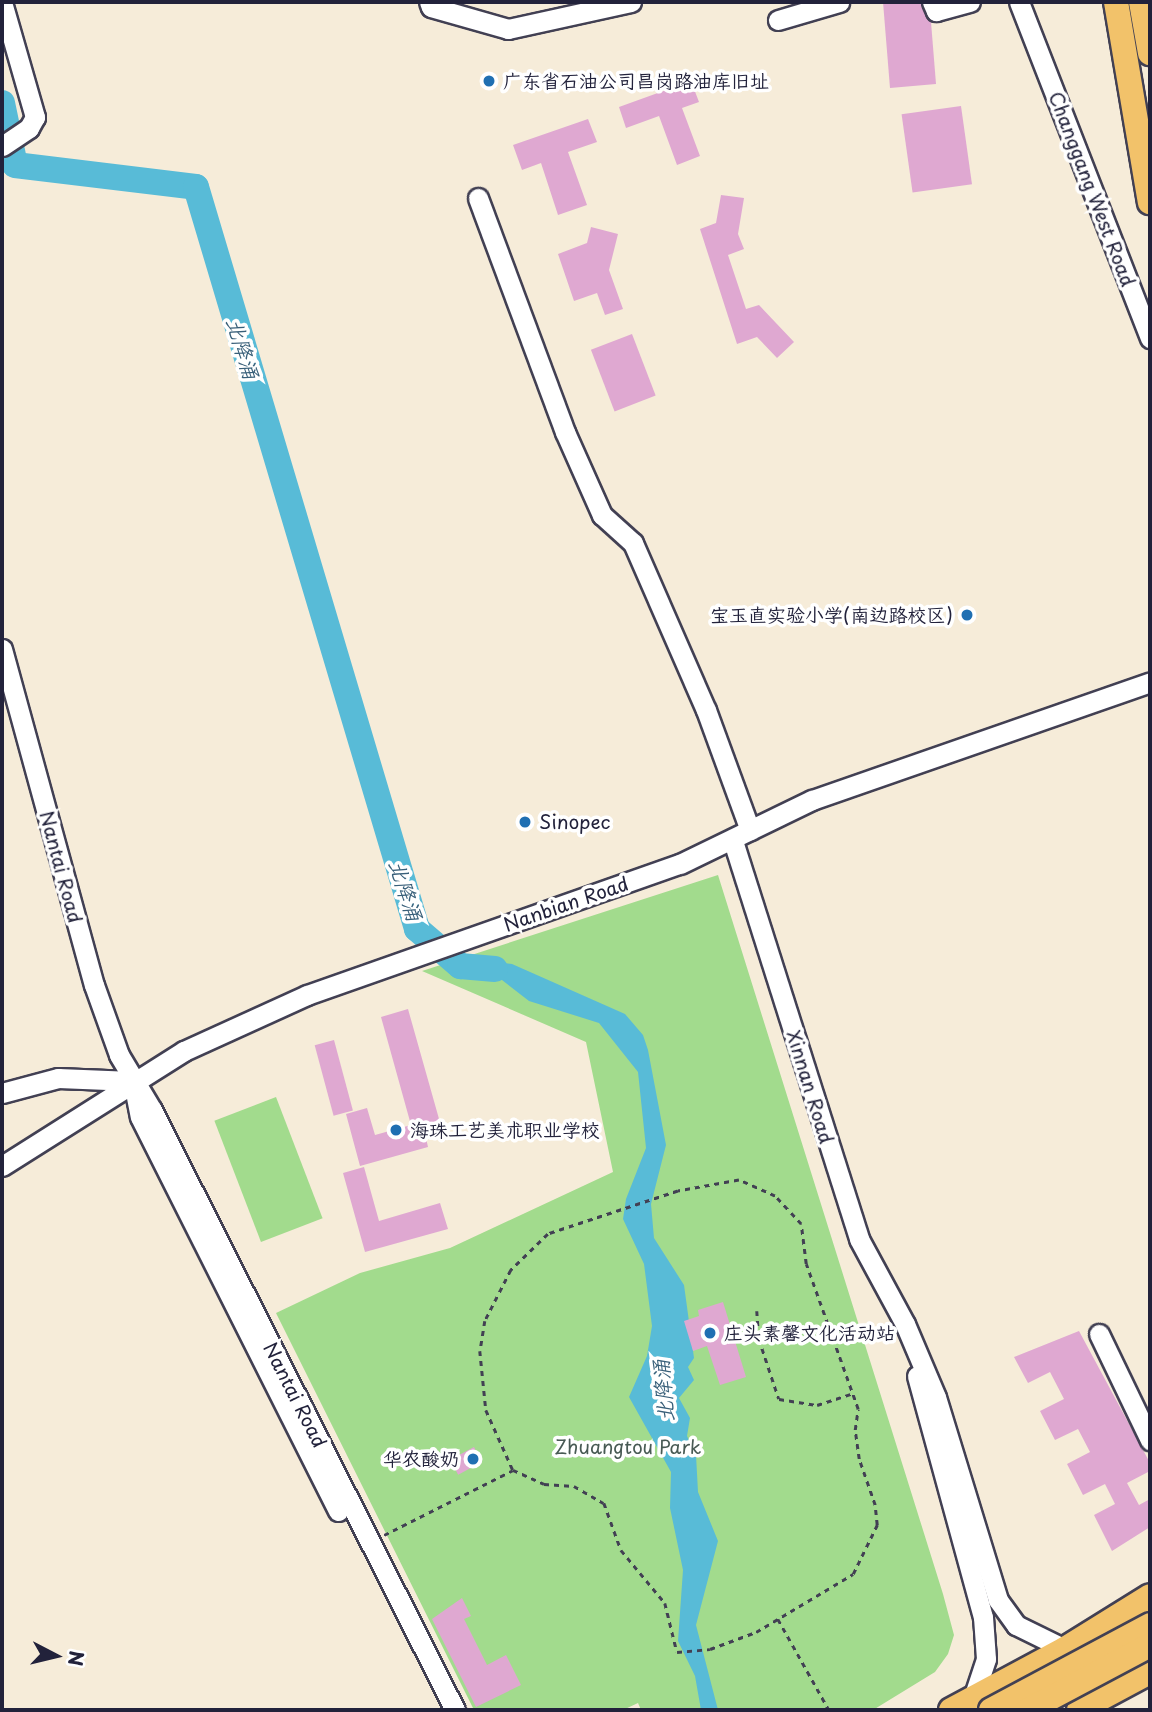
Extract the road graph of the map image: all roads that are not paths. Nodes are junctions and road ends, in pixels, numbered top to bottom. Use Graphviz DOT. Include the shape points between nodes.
graph roads {
  1 [pos="2,2"];
  2 [pos="429,2"];
  3 [pos="631,2"];
  4 [pos="839,2"];
  5 [pos="932,2"];
  6 [pos="970,2"];
  7 [pos="1019,2"];
  8 [pos="1116,2"];
  9 [pos="1141,2"];
  10 [pos="778,20"];
  11 [pos="1150,53"];
  12 [pos="2,146"];
  13 [pos="478,198"];
  14 [pos="1150,202"];
  15 [pos="1142,292"];
  16 [pos="1150,338"];
  17 [pos="2,649"];
  18 [pos="1150,682"];
  19 [pos="750,830"];
  20 [pos="733,841"];
  21 [pos="132,1081"];
  22 [pos="2,1093"];
  23 [pos="2,1166"];
  24 [pos="905,1324"];
  25 [pos="1099,1334"];
  26 [pos="1150,1440"];
  27 [pos="1150,1596"];
  28 [pos="1150,1609"];
  29 [pos="1120,1619"];
  30 [pos="1150,1625"];
  31 [pos="1150,1645"];
  32 [pos="1065,1649"];
  33 [pos="1144,1675"];
  34 [pos="982,1704"];
  35 [pos="440,1710"];
  36 [pos="455,1710"];
  37 [pos="951,1710"];
  38 [pos="1028,1710"];
  39 [pos="1079,1710"];
  1 -- 12 [label="street" via="34,104 29,128"];
  2 -- 3 [label="street" via="431,7 508,29"];
  4 -- 10 [label="street"];
  5 -- 6 [label="street" via="936,11"];
  7 -- 15 [label="street, Changgang West Road"];
  8 -- 14 [label="main road"];
  9 -- 11 [label="main road"];
  13 -- 19 [label="street" via="565,432 602,515 633,543 706,710"];
  15 -- 16 [label="street, Changgang West Road"];
  17 -- 21 [label="street, Nantai Road" via="94,985"];
  18 -- 19 [label="street, Nanbian Road" via="812,800"];
  19 -- 20 [label="street, Nanbian Road"];
  20 -- 21 [label="street, Nanbian Road" via="307,995 184,1051"];
  20 -- 24 [label="street, Xinnan Road" via="859,1239"];
  21 -- 22 [label="street" via="58,1078"];
  21 -- 23 [label="street, Nanbian Road"];
  21 -- 35 [label="street, Nantai Road" via="140,1117"];
  21 -- 36 [label="street, Nantai Road" via="158,1122"];
  24 -- 32 [label="street, Xinnan Road" via="936,1397 998,1600 1016,1625"];
  24 -- 34 [label="street, Xinnan Road" via="983,1617"];
  25 -- 26 [label="street"];
  27 -- 29 [label="main road"];
  28 -- 29 [label="main road"];
  29 -- 32 [label="main road"];
  29 -- 33 [label="street" via="1090,1652 1093,1663 1108,1674"];
  30 -- 34 [label="main road, bridge"];
  31 -- 38 [label="main road, bridge"];
  32 -- 34 [label="main road"];
  33 -- 39 [label="main road"];
  34 -- 37 [label="main road"];
}
